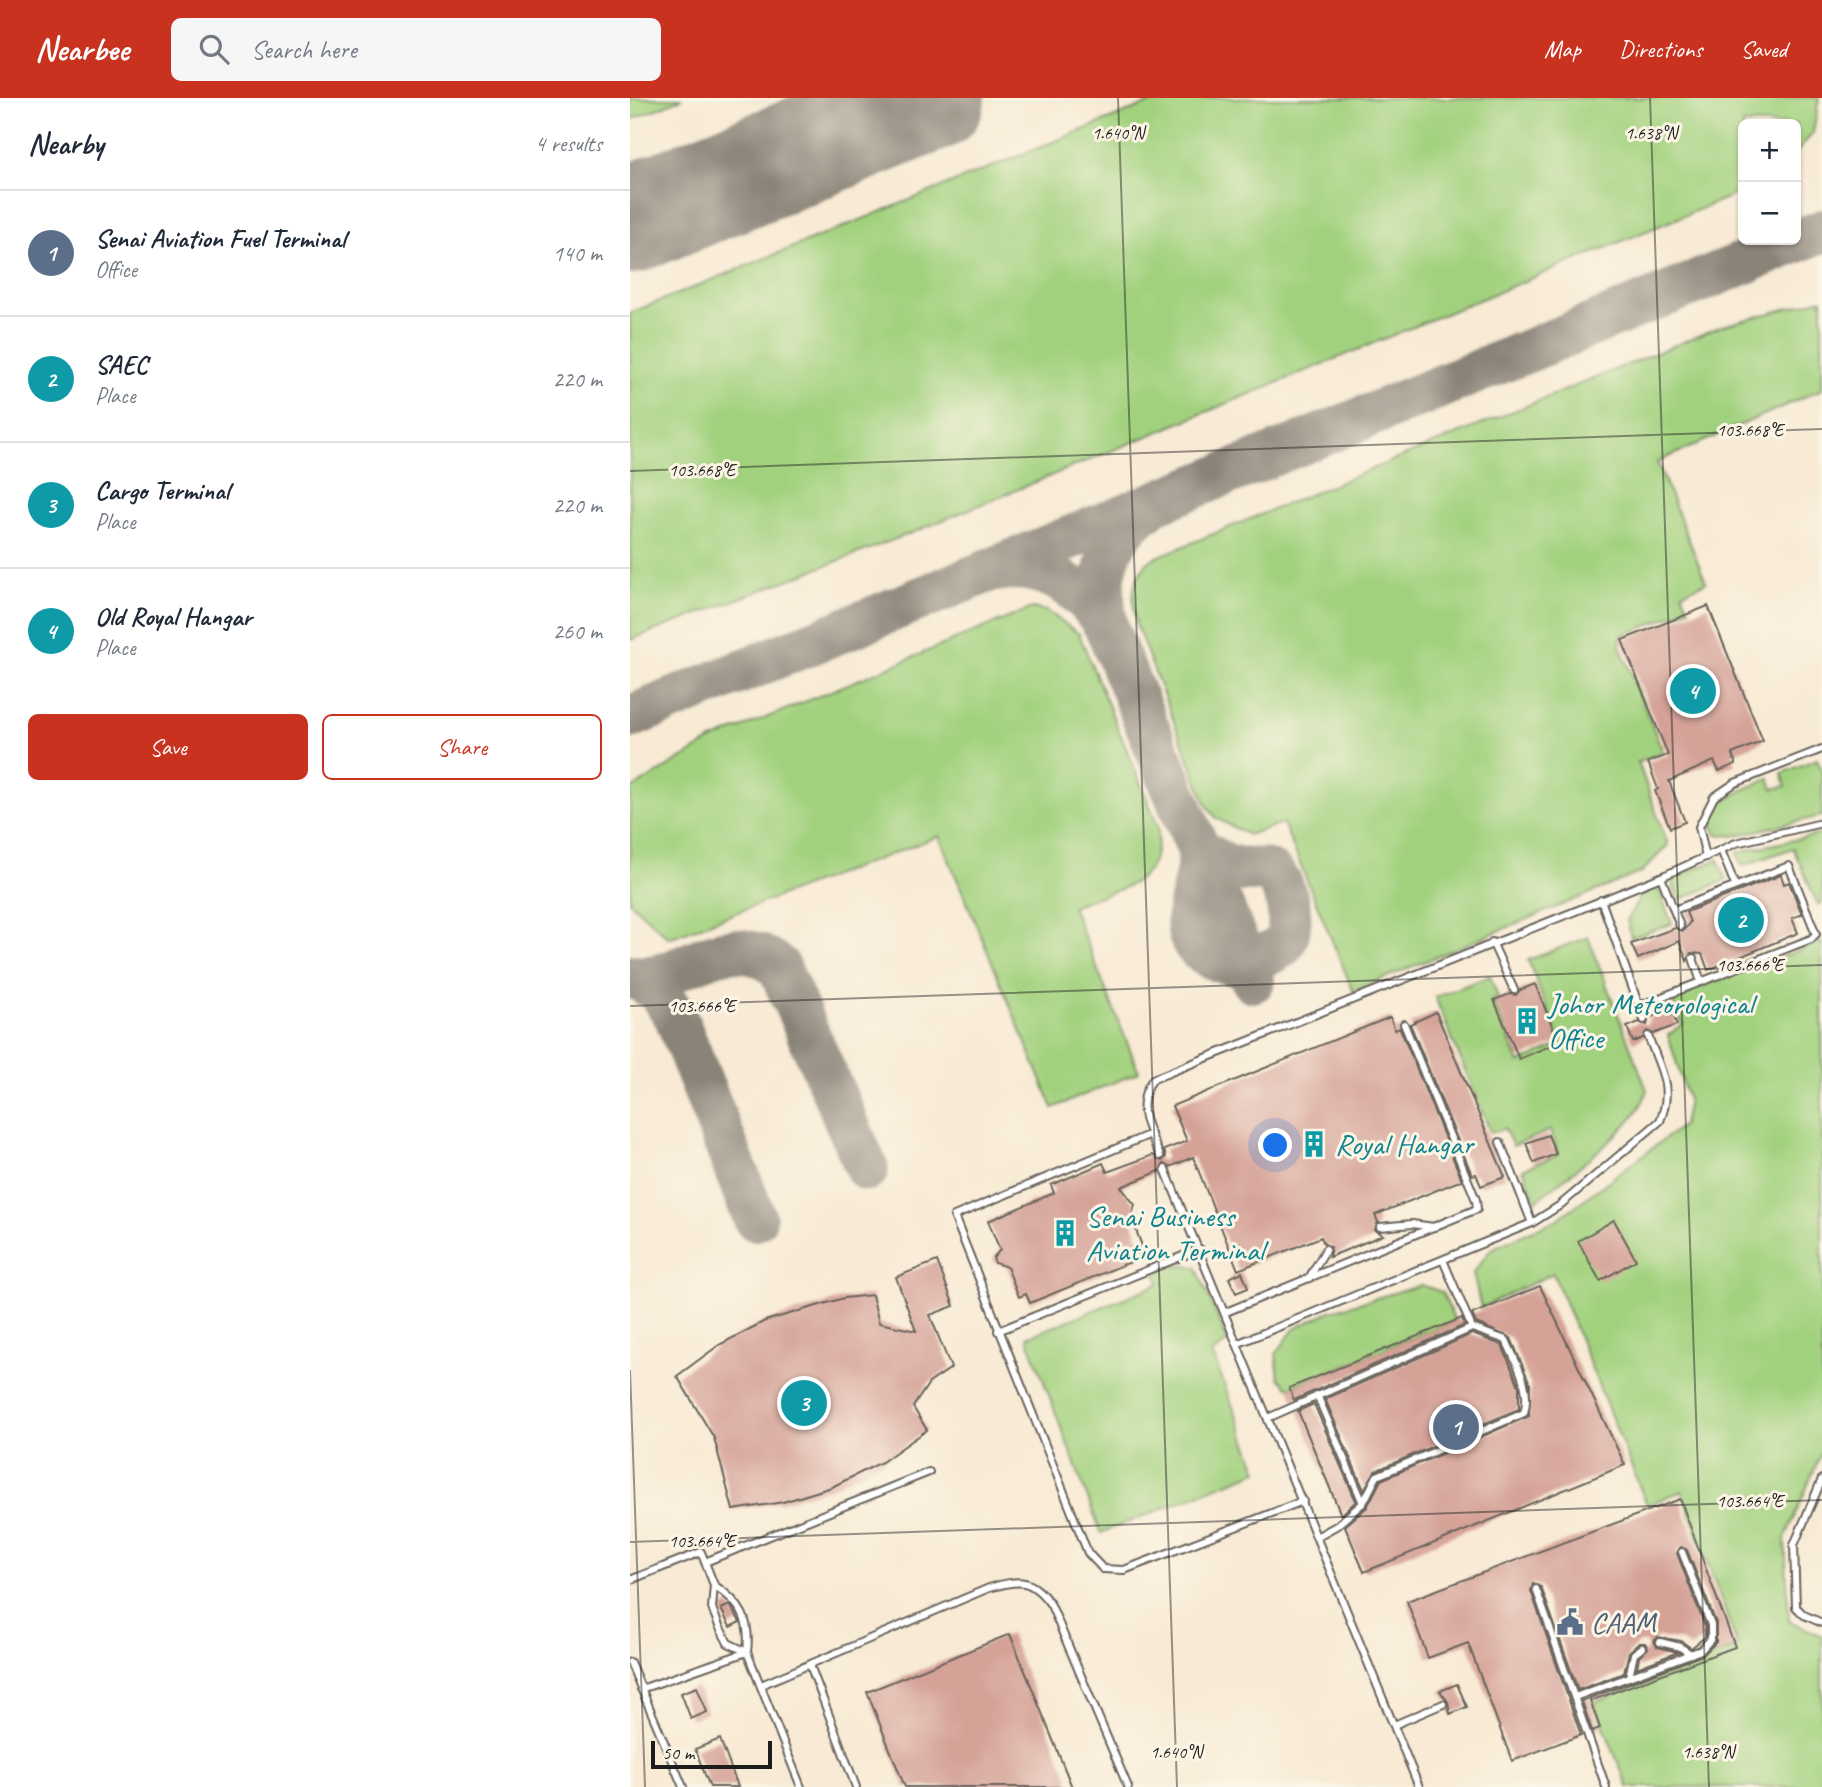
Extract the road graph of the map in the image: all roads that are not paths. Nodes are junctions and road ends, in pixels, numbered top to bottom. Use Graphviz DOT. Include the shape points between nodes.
graph roads {
  1 [pos="1822,749"];
  2 [pos="1822,823"];
  3 [pos="1721,850"];
  4 [pos="1706,857"];
  5 [pos="1661,877"];
  6 [pos="1735,886"];
  7 [pos="1601,900"];
  8 [pos="1674,910"];
  9 [pos="1680,926"];
  10 [pos="1492,942"];
  11 [pos="1693,958"];
  12 [pos="1701,982"];
  13 [pos="1514,990"];
  14 [pos="1639,1006"];
  15 [pos="1644,1020"];
  16 [pos="1404,1024"];
  17 [pos="1648,1036"];
  18 [pos="1151,1134"];
  19 [pos="1500,1142"];
  20 [pos="1160,1156"];
  21 [pos="1165,1169"];
  22 [pos="1532,1223"];
  23 [pos="1380,1227"];
  24 [pos="1434,1227"];
  25 [pos="1200,1249"];
  26 [pos="1326,1250"];
  27 [pos="1443,1260"];
  28 [pos="1309,1278"];
  29 [pos="1226,1312"];
  30 [pos="1472,1328"];
  31 [pos="998,1331"];
  32 [pos="1239,1343"];
  33 [pos="1317,1395"];
  34 [pos="1269,1417"];
  35 [pos="929,1472"];
  36 [pos="1822,1479"];
  37 [pos="1303,1502"];
  38 [pos="1363,1503"];
  39 [pos="1318,1536"];
  40 [pos="1682,1552"];
  41 [pos="705,1562"];
  42 [pos="630,1580"];
  43 [pos="715,1586"];
  44 [pos="1535,1589"];
  45 [pos="1822,1623"];
  46 [pos="1660,1642"];
  47 [pos="1642,1648"];
  48 [pos="747,1652"];
  49 [pos="1690,1654"];
  50 [pos="630,1662"];
  51 [pos="810,1665"];
  52 [pos="1629,1677"];
  53 [pos="761,1685"];
  54 [pos="641,1689"];
  55 [pos="1576,1697"];
  56 [pos="1443,1704"];
  57 [pos="1394,1725"];
  58 [pos="683,1787"];
  59 [pos="801,1787"];
  60 [pos="856,1787"];
  61 [pos="1128,1787"];
  62 [pos="1419,1787"];
  63 [pos="1606,1787"];
  1 -- 4 [label="lane" via="1735,783 1714,797 1699,827"];
  2 -- 3 [label="lane"];
  3 -- 4 [label="lane"];
  3 -- 6 [label="lane"];
  4 -- 5 [label="lane"];
  5 -- 7 [label="lane"];
  5 -- 8 [label="lane"];
  6 -- 8 [label="lane"];
  6 -- 12 [label="lane" via="1789,866 1816,933 1811,939"];
  7 -- 10 [label="lane"];
  7 -- 14 [label="lane"];
  8 -- 9 [label="lane"];
  10 -- 13 [label="lane"];
  10 -- 18 [label="lane" via="1153,1079 1142,1100"];
  11 -- 12 [label="lane"];
  12 -- 14 [label="lane"];
  14 -- 15 [label="lane"];
  16 -- 24 [label="lane" via="1476,1200 1477,1209"];
  17 -- 22 [label="lane" via="1665,1080 1668,1103 1660,1121 1559,1206"];
  18 -- 20 [label="lane"];
  18 -- 31 [label="lane" via="954,1216"];
  19 -- 22 [label="lane"];
  21 -- 25 [label="lane"];
  22 -- 27 [label="lane"];
  23 -- 24 [label="lane"];
  24 -- 28 [label="lane"];
  25 -- 29 [label="lane"];
  25 -- 31 [label="lane"];
  26 -- 28 [label="lane"];
  27 -- 30 [label="lane"];
  27 -- 32 [label="lane"];
  28 -- 29 [label="lane"];
  29 -- 32 [label="lane"];
  30 -- 33 [label="lane"];
  30 -- 38 [label="lane" via="1506,1340 1529,1399 1524,1413 1377,1476"];
  31 -- 37 [label="lane" via="1088,1553 1103,1569 1124,1570"];
  32 -- 34 [label="lane"];
  33 -- 34 [label="lane"];
  33 -- 38 [label="lane"];
  34 -- 37 [label="lane"];
  35 -- 41 [label="lane"];
  36 -- 45 [label="lane" via="1793,1557 1796,1607"];
  37 -- 39 [label="lane"];
  38 -- 39 [label="lane"];
  39 -- 57 [label="lane"];
  40 -- 49 [label="lane" via="1711,1625 1711,1639"];
  41 -- 42 [label="lane" via="701,1552"];
  41 -- 43 [label="lane"];
  43 -- 48 [label="lane" via="736,1599 749,1635"];
  43 -- 48 [label="lane" via="712,1608 719,1626 728,1643"];
  44 -- 55 [label="lane"];
  46 -- 49 [label="lane"];
  47 -- 52 [label="lane" via="1634,1654"];
  48 -- 53 [label="lane"];
  48 -- 54 [label="lane"];
  49 -- 52 [label="lane"];
  50 -- 54 [label="lane"];
  51 -- 53 [label="lane"];
  51 -- 60 [label="lane"];
  51 -- 61 [label="lane" via="989,1588 1025,1582 1039,1588 1052,1605"];
  52 -- 55 [label="lane"];
  53 -- 59 [label="lane"];
  54 -- 58 [label="lane"];
  55 -- 63 [label="lane"];
  56 -- 57 [label="lane"];
  57 -- 62 [label="lane"];
}
